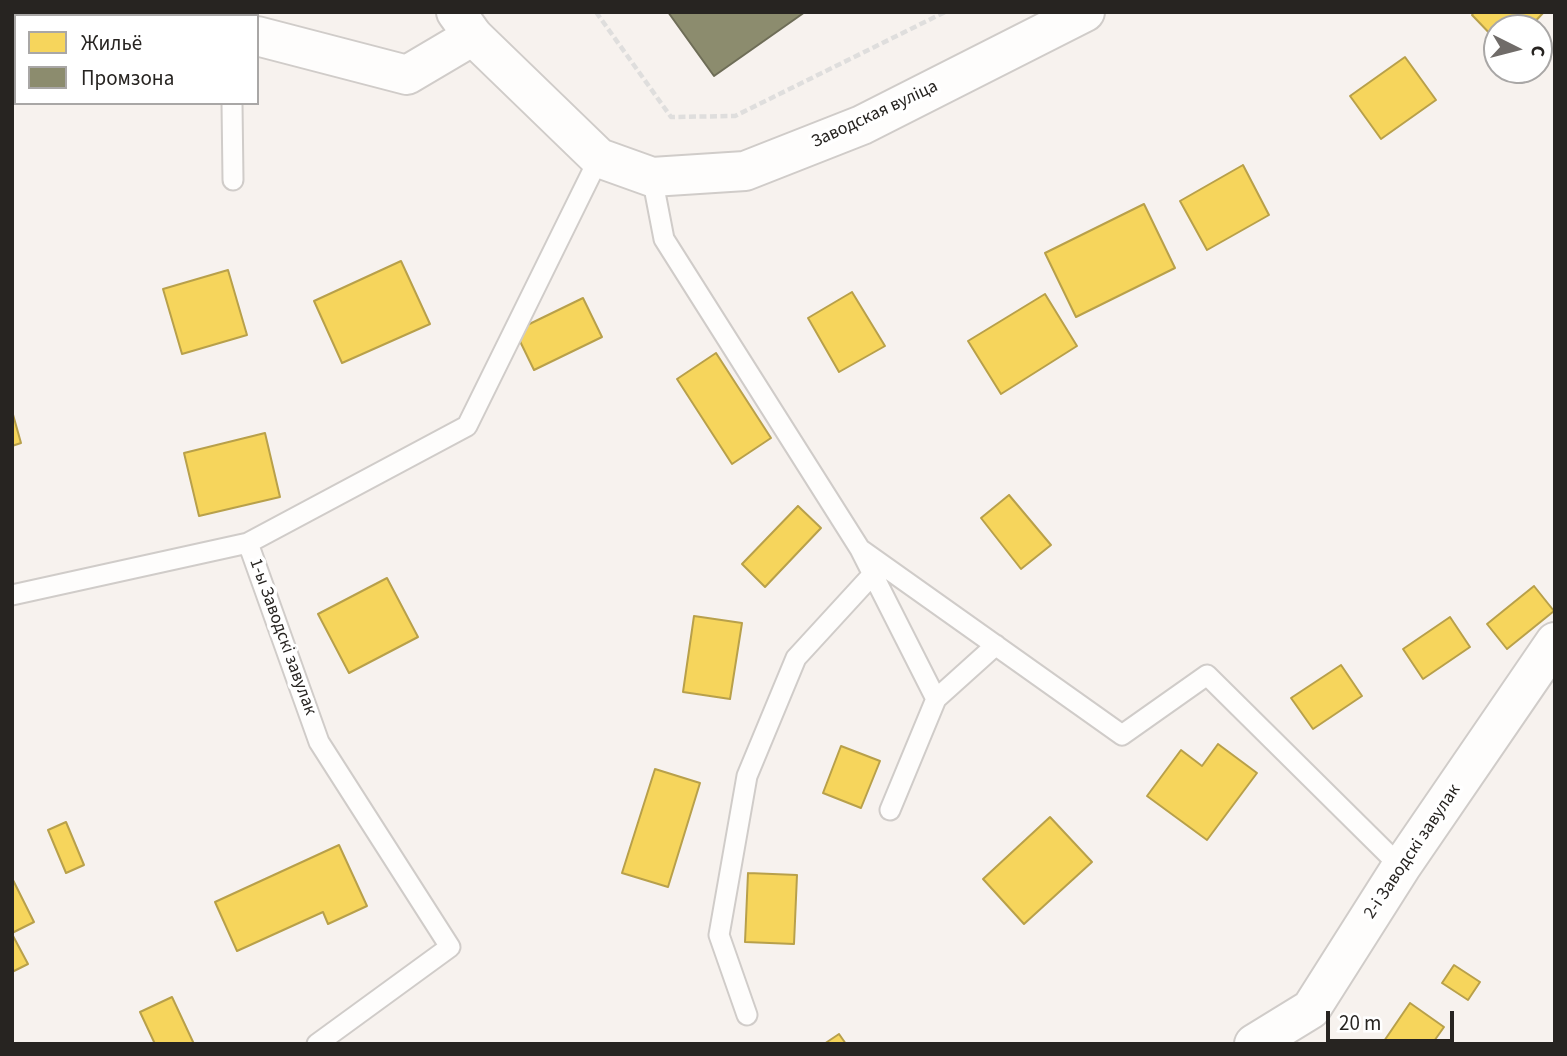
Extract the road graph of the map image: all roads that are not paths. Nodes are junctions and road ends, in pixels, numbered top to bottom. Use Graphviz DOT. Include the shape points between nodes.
graph roads {
  1 [pos="1085,12"];
  2 [pos="465,24"];
  3 [pos="259,37"];
  4 [pos="232,105"];
  5 [pos="599,158"];
  6 [pos="652,177"];
  7 [pos="233,180"];
  8 [pos="248,543"];
  9 [pos="860,548"];
  10 [pos="874,573"];
  11 [pos="12,595"];
  12 [pos="1555,642"];
  13 [pos="996,645"];
  14 [pos="936,699"];
  15 [pos="890,810"];
  16 [pos="1401,867"];
  17 [pos="747,1015"];
  18 [pos="317,1044"];
  19 [pos="1254,1044"];
  1 -- 6 [label="street, Заводская вуліца" via="862,125 746,171"];
  2 -- 3 [label="street, Заводская вуліца" via="407,75"];
  2 -- 5 [label="street, Заводская вуліца"];
  4 -- 7 [label="lane"];
  5 -- 6 [label="street, Заводская вуліца"];
  5 -- 8 [label="lane, 1-ы Заводскі завулак" via="467,426"];
  6 -- 9 [label="lane" via="664,239"];
  8 -- 11 [label="lane"];
  8 -- 18 [label="lane, 1-ы Заводскі завулак" via="319,742 450,947"];
  9 -- 10 [label="lane"];
  9 -- 13 [label="lane"];
  10 -- 14 [label="lane"];
  10 -- 17 [label="lane" via="796,658 747,776 719,935"];
  12 -- 16 [label="street, 2-і Заводскі завулак"];
  13 -- 14 [label="lane"];
  13 -- 16 [label="lane" via="1122,735 1207,675"];
  14 -- 15 [label="lane"];
  16 -- 19 [label="street, 2-і Заводскі завулак" via="1311,1009"];
}
